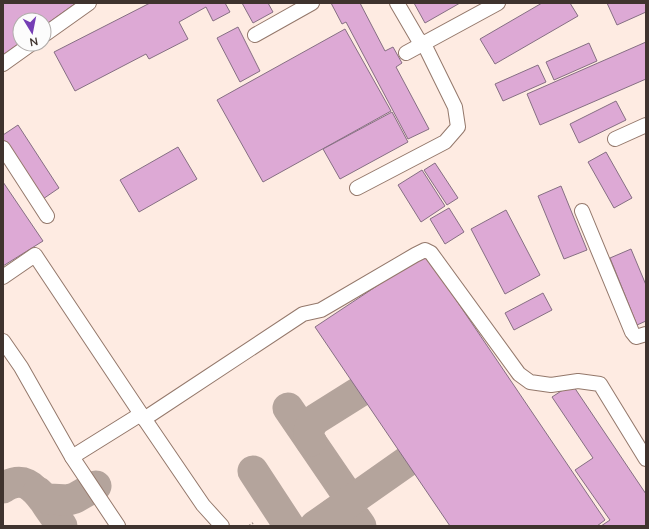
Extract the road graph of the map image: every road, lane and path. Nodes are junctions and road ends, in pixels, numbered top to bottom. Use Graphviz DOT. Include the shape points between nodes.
graph roads {
  1 [pos="89,3"];
  2 [pos="312,3"];
  3 [pos="397,3"];
  4 [pos="498,3"];
  5 [pos="52,29"];
  6 [pos="255,34"];
  7 [pos="424,44"];
  8 [pos="20,52"];
  9 [pos="406,53"];
  10 [pos="3,64"];
  11 [pos="646,126"];
  12 [pos="615,139"];
  13 [pos="3,148"];
  14 [pos="357,188"];
  15 [pos="582,211"];
  16 [pos="47,216"];
  17 [pos="3,277"];
  18 [pos="646,334"];
  19 [pos="3,341"];
  20 [pos="143,417"];
  21 [pos="72,457"];
  22 [pos="646,459"];
  23 [pos="253,523"];
  24 [pos="118,526"];
  25 [pos="222,526"];
  26 [pos="249,526"];
  1 -- 5 [label="street"];
  2 -- 6 [label="street"];
  3 -- 7 [label="street" via="418,39"];
  4 -- 7 [label="street"];
  7 -- 9 [label="street"];
  7 -- 14 [label="street" via="455,107 458,127 445,142"];
  8 -- 10 [label="street"];
  11 -- 12 [label="street"];
  13 -- 16 [label="street"];
  15 -- 18 [label="street" via="632,332 636,337"];
  17 -- 20 [label="street" via="34,255"];
  19 -- 21 [label="street" via="21,367"];
  20 -- 21 [label="street"];
  20 -- 22 [label="street" via="303,314 321,310 425,250 431,253 519,374 530,382 551,385 578,382 600,384"];
  20 -- 25 [label="street" via="203,505"];
  21 -- 24 [label="street"];
  23 -- 26 [label="path"];
}
